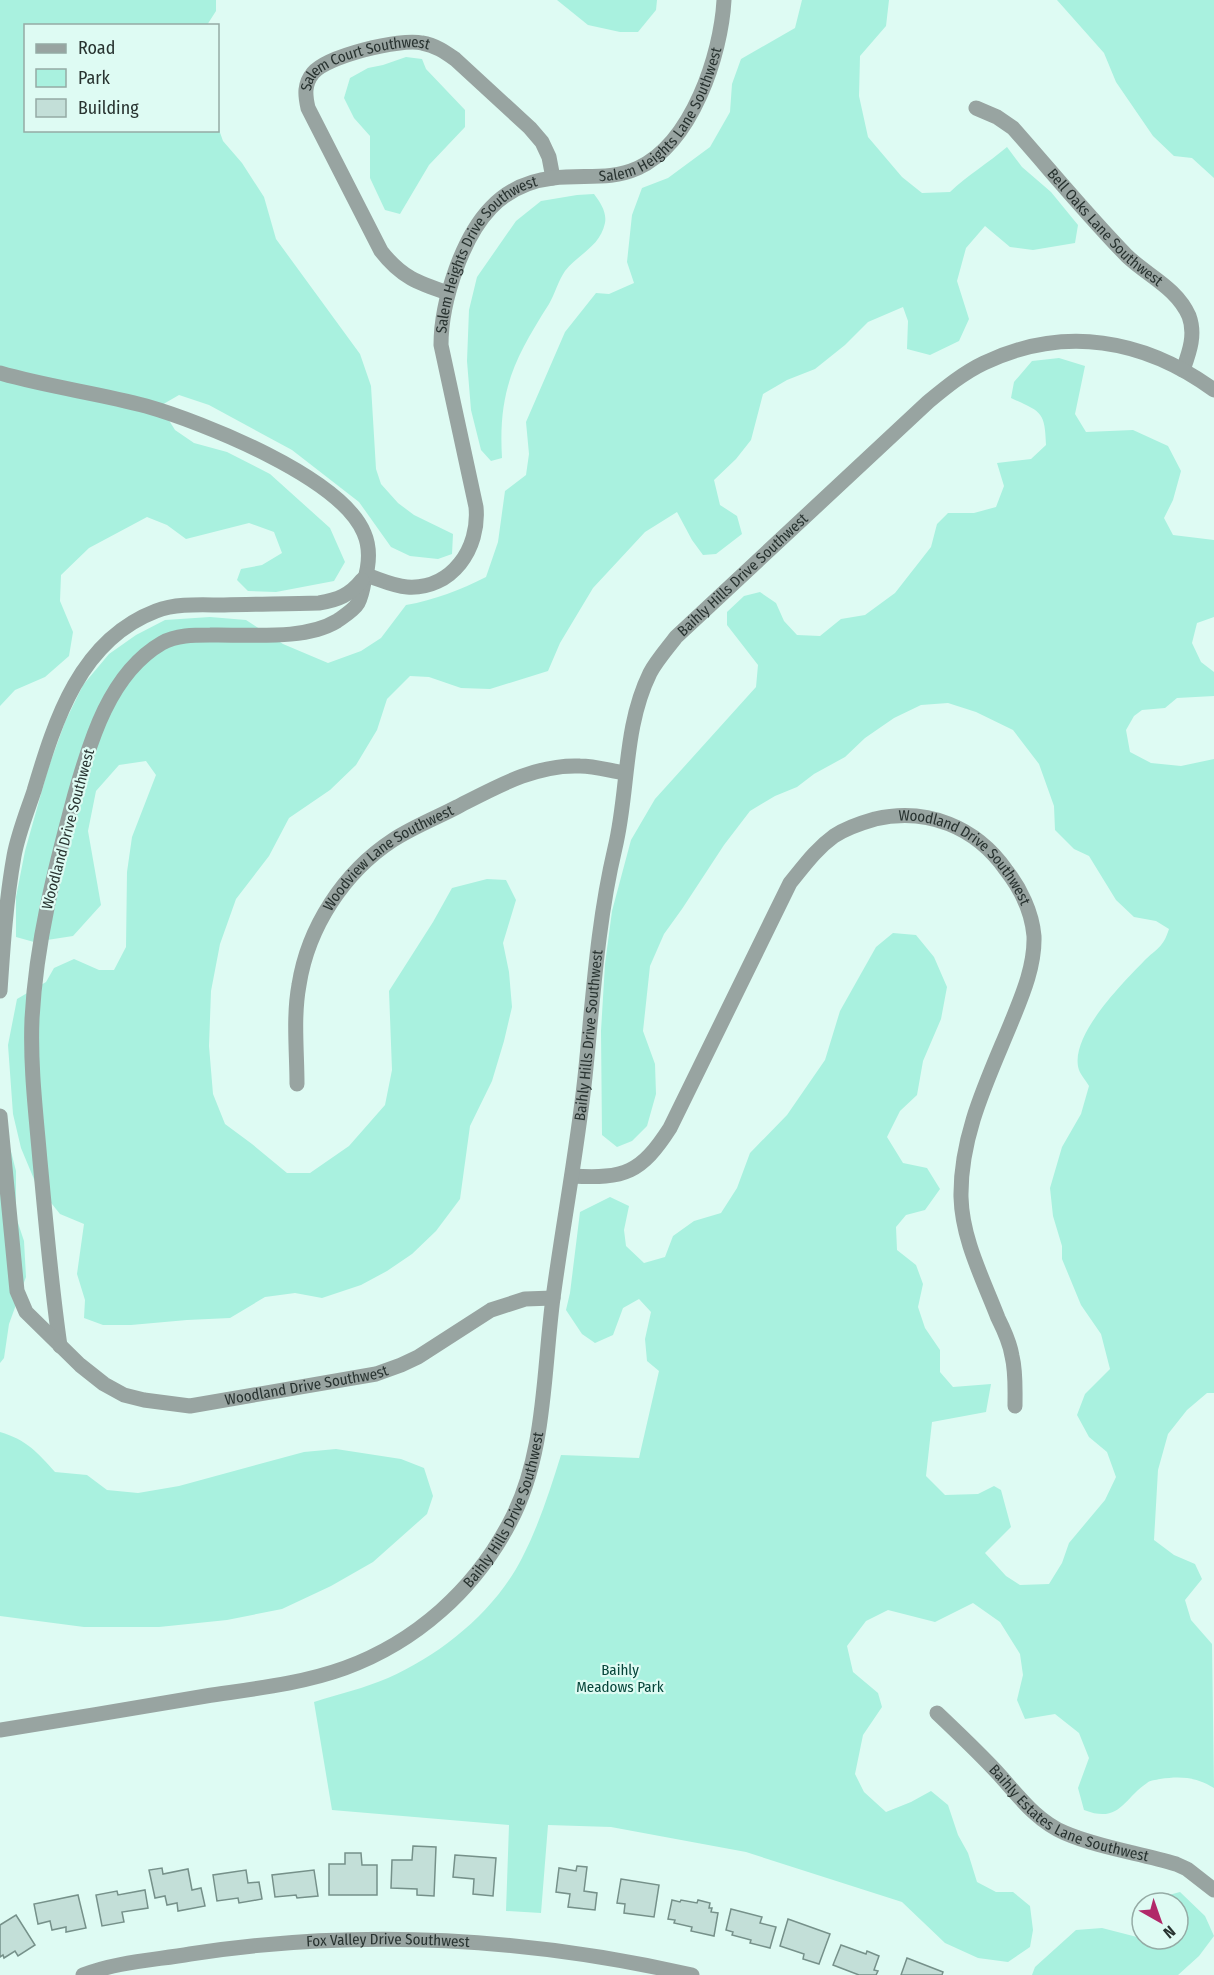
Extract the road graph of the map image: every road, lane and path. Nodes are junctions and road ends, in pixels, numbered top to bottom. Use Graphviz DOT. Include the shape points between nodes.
graph roads {
  1 [pos="724,0"];
  2 [pos="976,108"];
  3 [pos="553,178"];
  4 [pos="448,293"];
  5 [pos="1183,370"];
  6 [pos="0,373"];
  7 [pos="1214,390"];
  8 [pos="366,575"];
  9 [pos="625,773"];
  10 [pos="0,991"];
  11 [pos="297,1084"];
  12 [pos="0,1116"];
  13 [pos="572,1176"];
  14 [pos="553,1298"];
  15 [pos="60,1346"];
  16 [pos="1015,1406"];
  17 [pos="937,1713"];
  18 [pos="0,1730"];
  19 [pos="1214,1890"];
  20 [pos="83,1975"];
  21 [pos="692,1975"];
  1 -- 3 [label="street, Salem Heights Lane Southwest" via="721,30 709,72 675,140 652,161 622,174"];
  2 -- 5 [label="street, Bell Oaks Lane Southwest" via="1013,128 1128,256 1179,300 1192,332"];
  3 -- 4 [label="street, Salem Heights Drive Southwest" via="510,193 483,215 465,246"];
  3 -- 4 [label="street, Salem Court Southwest" via="549,157 530,128 441,50 403,41 324,63 313,73 305,95 308,108 381,251 408,278"];
  4 -- 8 [label="street, Salem Heights Drive Southwest" via="441,345 476,507 476,533 458,567 429,584 406,587"];
  5 -- 7 [label="street, Baihly Hills Drive Southwest"];
  5 -- 9 [label="street, Baihly Hills Drive Southwest" via="1131,347 1074,341 1013,352 955,380 676,637 650,675 634,721"];
  6 -- 8 [label="street, Woodland Drive Southwest" via="155,409 275,458 329,493 360,525 368,546"];
  8 -- 10 [label="street" via="351,593 336,601 188,605 159,610 137,619 94,654 78,676 52,730 15,853"];
  8 -- 15 [label="street, Woodland Drive Southwest" via="358,602 330,626 285,634 188,635 164,642 128,674 110,698 96,730 81,772 48,902 32,1021 33,1083"];
  9 -- 11 [label="street, Woodview Lane Southwest" via="582,766 552,767 523,775 394,840 368,859 328,907 303,966 297,1006"];
  9 -- 13 [label="street, Baihly Hills Drive Southwest" via="620,824 601,923"];
  12 -- 15 [label="street, Woodland Drive Southwest" via="16,1292 26,1312"];
  13 -- 14 [label="street, Baihly Hills Drive Southwest"];
  13 -- 16 [label="street, Woodland Drive Southwest" via="619,1175 648,1159 658,1147 790,883 815,852 836,835 886,817 913,815 959,827 998,859 1017,885 1034,935 1027,980 977,1107 962,1170 964,1224 1011,1349"];
  14 -- 15 [label="street, Woodland Drive Southwest" via="525,1299 491,1310 418,1357 376,1374 190,1406 124,1395 104,1384"];
  14 -- 18 [label="street, Baihly Hills Drive Southwest" via="538,1430 526,1484 511,1522 491,1555 442,1611 411,1635 345,1668 308,1678"];
  17 -- 19 [label="street, Baihly Estates Lane Southwest" via="1028,1807 1063,1833 1187,1869"];
  20 -- 21 [label="street, Fox Valley Drive Southwest" via="222,1949 340,1938 530,1946"];
}
